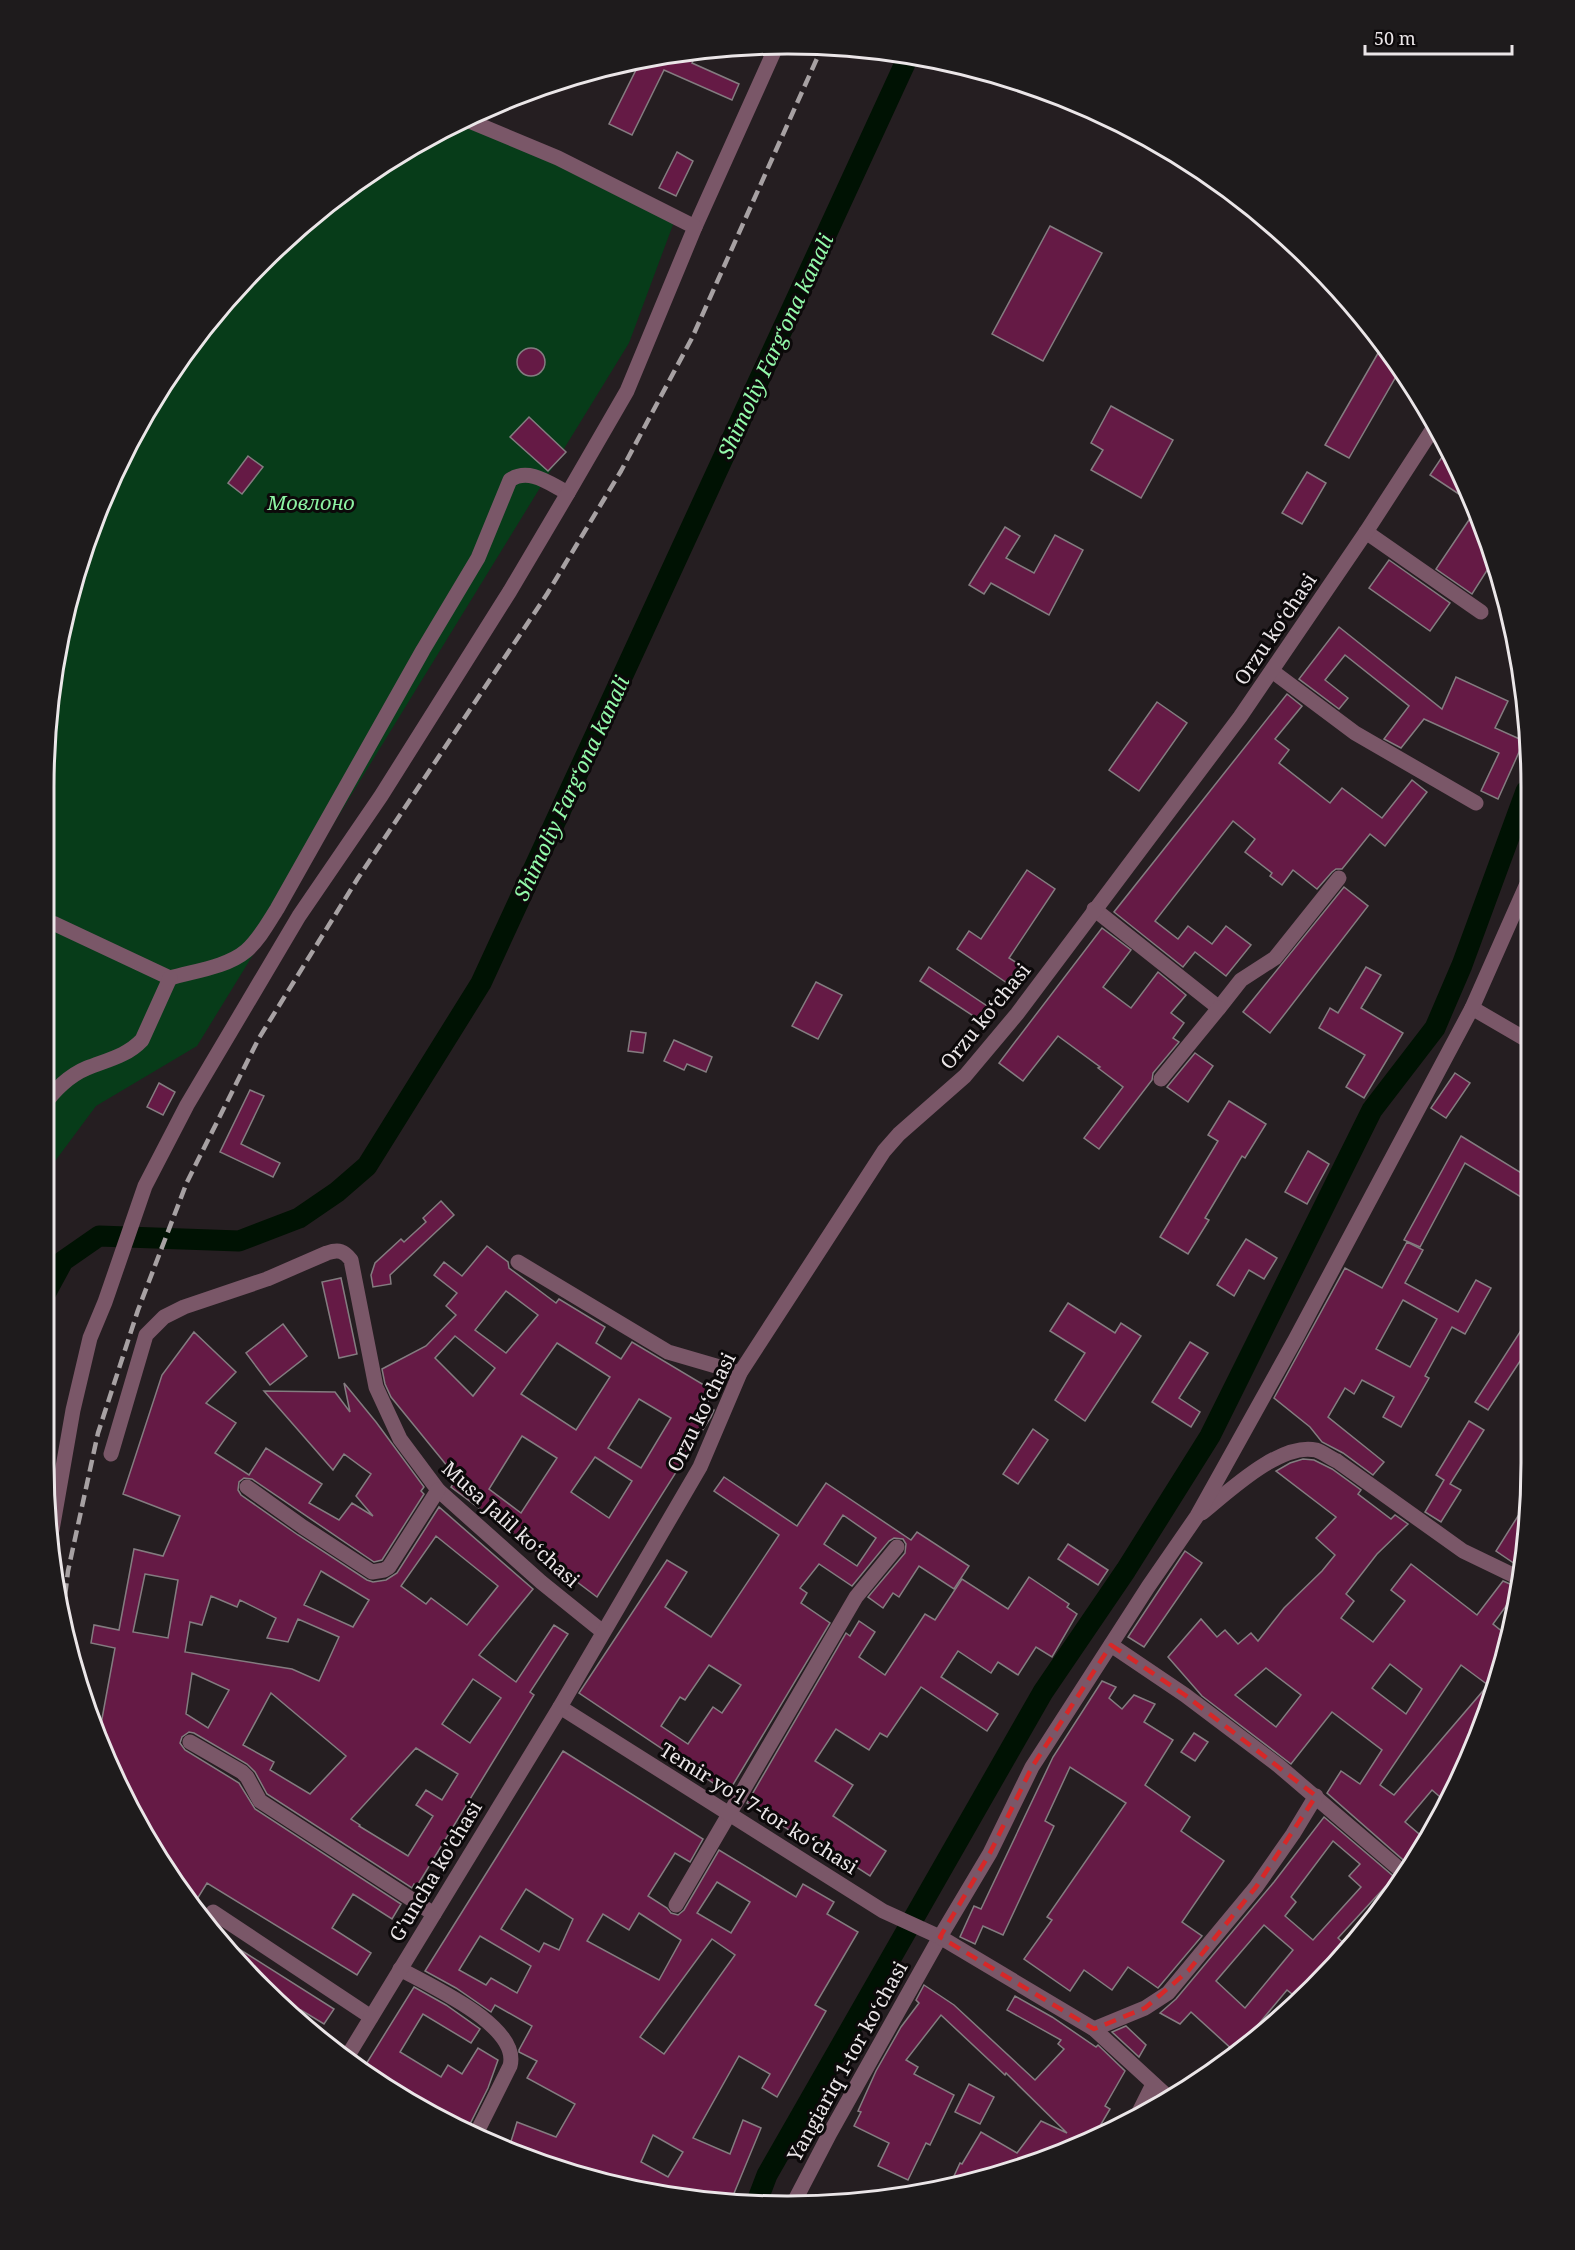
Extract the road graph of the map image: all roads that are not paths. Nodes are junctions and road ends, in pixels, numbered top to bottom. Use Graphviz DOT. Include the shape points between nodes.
graph roads {
  1 [pos="773,55"];
  2 [pos="477,124"];
  3 [pos="695,227"];
  4 [pos="1430,434"];
  5 [pos="568,493"];
  6 [pos="1366,532"];
  7 [pos="1481,612"];
  8 [pos="1272,671"];
  9 [pos="1476,803"];
  10 [pos="1339,878"];
  11 [pos="1521,897"];
  12 [pos="1094,909"];
  13 [pos="54,924"];
  14 [pos="170,978"];
  15 [pos="1219,1008"];
  16 [pos="1472,1008"];
  17 [pos="1521,1037"];
  18 [pos="1161,1079"];
  19 [pos="54,1091"];
  20 [pos="518,1262"];
  21 [pos="740,1373"];
  22 [pos="111,1454"];
  23 [pos="247,1487"];
  24 [pos="438,1490"];
  25 [pos="56,1508"];
  26 [pos="1197,1516"];
  27 [pos="897,1547"];
  28 [pos="1512,1575"];
  29 [pos="603,1632"];
  30 [pos="1111,1645"];
  31 [pos="560,1707"];
  32 [pos="190,1742"];
  33 [pos="1316,1796"];
  34 [pos="729,1814"];
  35 [pos="1398,1868"];
  36 [pos="676,1905"];
  37 [pos="213,1912"];
  38 [pos="434,1914"];
  39 [pos="940,1937"];
  40 [pos="400,1970"];
  41 [pos="371,2017"];
  42 [pos="1094,2029"];
  43 [pos="351,2051"];
  44 [pos="1153,2084"];
  45 [pos="1163,2092"];
  46 [pos="1143,2104"];
  47 [pos="479,2127"];
  48 [pos="797,2196"];
  1 -- 3 [label="street"];
  2 -- 3 [label="street" via="558,158"];
  3 -- 5 [label="street" via="627,391"];
  4 -- 6 [label="street, Orzu koʻchasi"];
  5 -- 14 [label="street" via="531,475 522,474 510,480 478,558 267,925 245,952 230,961"];
  5 -- 25 [label="street" via="381,796 299,916 187,1105 145,1186 90,1338"];
  6 -- 7 [label="street"];
  6 -- 8 [label="street, Orzu koʻchasi"];
  8 -- 9 [label="street" via="1355,733"];
  8 -- 12 [label="street, Orzu koʻchasi"];
  10 -- 15 [label="street" via="1275,958 1241,980"];
  11 -- 16 [label="street"];
  12 -- 15 [label="street"];
  12 -- 21 [label="street, Orzu koʻchasi" via="981,1059 884,1151"];
  13 -- 14 [label="street"];
  14 -- 19 [label="street" via="135,1048 84,1069"];
  15 -- 18 [label="street"];
  16 -- 17 [label="street"];
  16 -- 26 [label="street"];
  20 -- 21 [label="street" via="668,1352"];
  21 -- 29 [label="street, Orzu koʻchasi" via="700,1467"];
  22 -- 24 [label="street, Musa Jalil koʻchasi" via="146,1335 164,1317 336,1250 351,1260 376,1388 400,1439"];
  23 -- 24 [label="street" via="372,1572 389,1567"];
  24 -- 29 [label="street, Musa Jalil koʻchasi" via="540,1582"];
  26 -- 28 [label="street" via="1273,1461 1294,1450 1316,1450 1463,1551"];
  26 -- 30 [label="street, Yangiariq 1-tor koʻchasi"];
  27 -- 34 [label="street" via="856,1597"];
  29 -- 31 [label="street, Orzu koʻchasi"];
  30 -- 33 [label="street" via="1185,1695"];
  30 -- 39 [label="street, Yangiariq 1-tor koʻchasi" via="1032,1767 990,1853"];
  31 -- 34 [label="street, Temir yoʻl 7-tor koʻchasi"];
  31 -- 38 [label="street, G'uncha ko'chasi"];
  32 -- 38 [label="street" via="242,1772 260,1801"];
  33 -- 35 [label="street"];
  33 -- 42 [label="street" via="1256,1887 1168,1993 1145,2008"];
  34 -- 36 [label="street"];
  34 -- 39 [label="street, Temir yoʻl 7-tor koʻchasi" via="883,1911"];
  37 -- 41 [label="street"];
  38 -- 40 [label="street, G'uncha ko'chasi"];
  39 -- 42 [label="street, Temir yoʻl 7-tor koʻchasi"];
  39 -- 48 [label="street, Yangiariq 1-tor koʻchasi"];
  40 -- 41 [label="street, G'uncha ko'chasi"];
  40 -- 47 [label="street" via="477,2014 507,2042 510,2066"];
  41 -- 43 [label="street, G'uncha ko'chasi"];
  42 -- 44 [label="street, Temir yoʻl 7-tor koʻchasi"];
  44 -- 45 [label="street, Temir yoʻl 7-tor koʻchasi"];
  44 -- 46 [label="street"];
}
